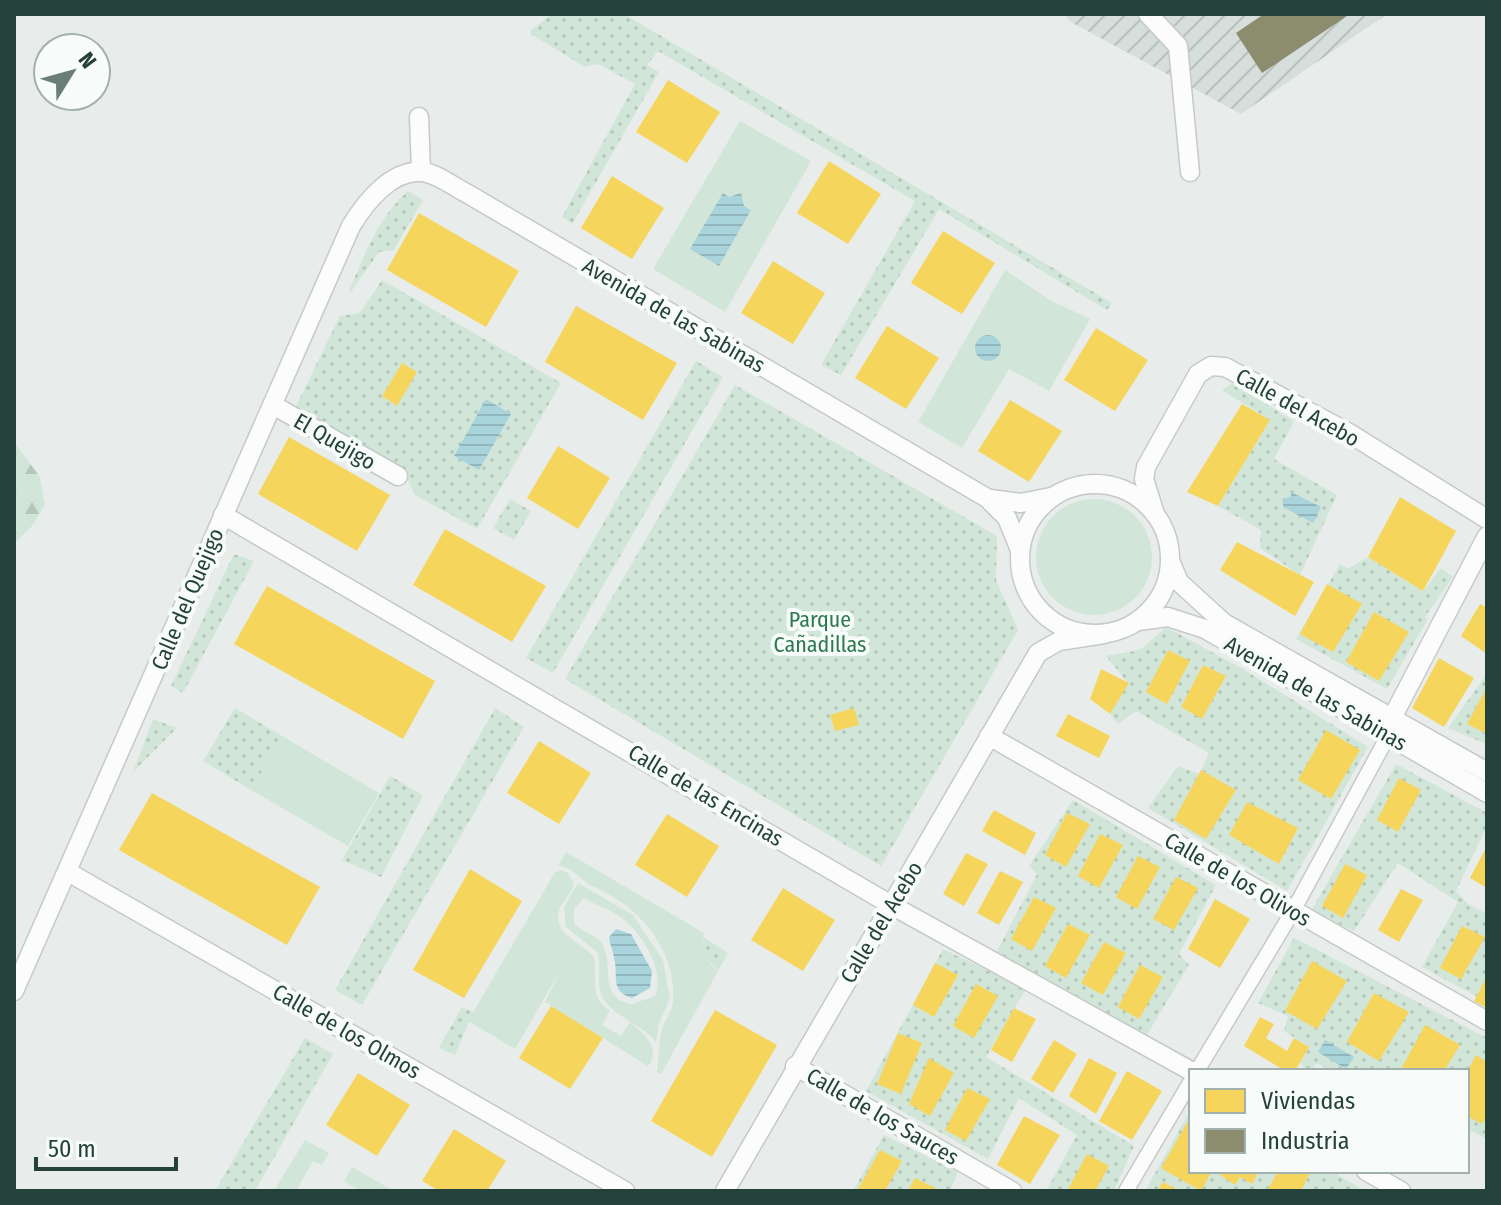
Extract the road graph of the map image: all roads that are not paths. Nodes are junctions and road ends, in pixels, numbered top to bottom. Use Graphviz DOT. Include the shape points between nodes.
graph roads {
  1 [pos="1148,14"];
  2 [pos="419,117"];
  3 [pos="421,172"];
  4 [pos="1190,172"];
  5 [pos="273,405"];
  6 [pos="1146,467"];
  7 [pos="398,476"];
  8 [pos="1098,484"];
  9 [pos="1054,496"];
  10 [pos="987,498"];
  11 [pos="1155,514"];
  12 [pos="223,515"];
  13 [pos="1487,519"];
  14 [pos="1487,536"];
  15 [pos="1020,550"];
  16 [pos="1171,563"];
  17 [pos="1033,602"];
  18 [pos="1138,621"];
  19 [pos="1104,634"];
  20 [pos="1038,653"];
  21 [pos="1390,727"];
  22 [pos="989,736"];
  23 [pos="1487,772"];
  24 [pos="1487,793"];
  25 [pos="68,872"];
  26 [pos="893,906"];
  27 [pos="1293,911"];
  28 [pos="14,991"];
  29 [pos="1487,1021"];
  30 [pos="795,1066"];
  31 [pos="1190,1069"];
  32 [pos="1195,1069"];
  33 [pos="1189,1084"];
  34 [pos="1370,1173"];
  35 [pos="625,1191"];
  36 [pos="725,1191"];
  37 [pos="1012,1191"];
  38 [pos="1126,1191"];
  39 [pos="1401,1191"];
  1 -- 4 [label="street" via="1178,46"];
  2 -- 3 [label="street"];
  3 -- 5 [label="street, Calle del Quejigo" via="394,181 362,208"];
  3 -- 10 [label="street, Avenida de las Sabinas" via="468,194"];
  5 -- 7 [label="street, El Quejigo"];
  5 -- 12 [label="street, Calle del Quejigo"];
  6 -- 8 [label="street" via="1127,479"];
  6 -- 11 [label="street" via="1144,479"];
  6 -- 13 [label="street, Calle del Acebo" via="1198,374 1211,366 1225,367 1349,433"];
  8 -- 9 [label="street" via="1075,486"];
  8 -- 11 [label="street" via="1131,493"];
  9 -- 10 [label="street, Avenida de las Sabinas" via="1021,503"];
  9 -- 15 [label="street" via="1030,521"];
  10 -- 15 [label="street, Avenida de las Sabinas" via="1007,518"];
  11 -- 16 [label="street"];
  12 -- 25 [label="street, Calle del Quejigo"];
  12 -- 26 [label="street, Calle de las Encinas"];
  14 -- 21 [label="street"];
  15 -- 17 [label="street" via="1023,582"];
  16 -- 18 [label="street" via="1165,594"];
  16 -- 21 [label="street, Avenida de las Sabinas" via="1179,582 1213,615"];
  17 -- 19 [label="street" via="1068,630"];
  17 -- 20 [label="street" via="1040,629"];
  18 -- 19 [label="street"];
  18 -- 21 [label="street, Avenida de las Sabinas" via="1168,617 1205,629"];
  19 -- 20 [label="street" via="1059,641"];
  20 -- 22 [label="street, Calle del Acebo"];
  21 -- 23 [label="street, Avenida de las Sabinas"];
  21 -- 24 [label="street, Avenida de las Sabinas"];
  21 -- 27 [label="street"];
  22 -- 26 [label="street, Calle del Acebo"];
  22 -- 27 [label="street, Calle de los Olivos"];
  25 -- 28 [label="street, Calle del Quejigo"];
  25 -- 35 [label="street, Calle de los Olmos"];
  26 -- 30 [label="street, Calle del Acebo"];
  26 -- 31 [label="street, Calle de las Encinas"];
  27 -- 29 [label="street, Calle de los Olivos"];
  27 -- 32 [label="street"];
  30 -- 36 [label="street, Calle del Acebo"];
  30 -- 37 [label="street, Calle de los Sauces"];
  33 -- 38 [label="street"];
  34 -- 39 [label="street"];
}
